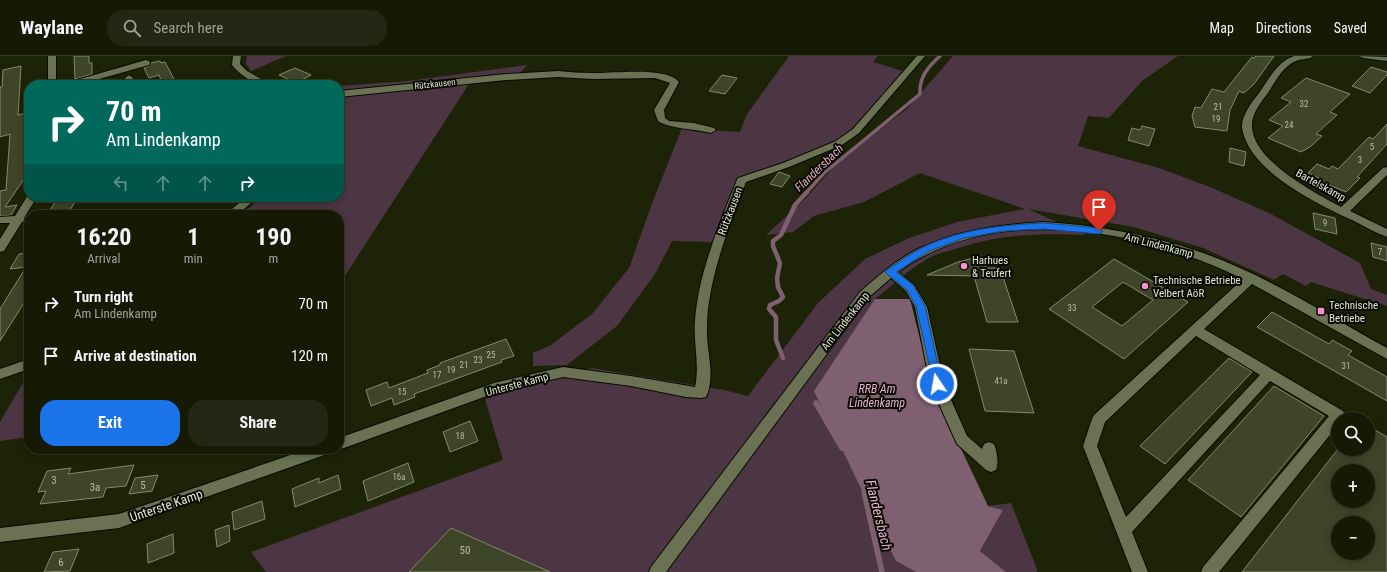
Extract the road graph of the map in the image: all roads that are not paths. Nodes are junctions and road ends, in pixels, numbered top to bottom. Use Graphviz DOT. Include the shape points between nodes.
graph roads {
  1 [pos="52,56"];
  2 [pos="237,56"];
  3 [pos="921,56"];
  4 [pos="1308,56"];
  5 [pos="1363,56"];
  6 [pos="1387,57"];
  7 [pos="1290,58"];
  8 [pos="146,63"];
  9 [pos="52,80"];
  10 [pos="86,80"];
  11 [pos="257,80"];
  12 [pos="344,93"];
  13 [pos="711,130"];
  14 [pos="1387,170"];
  15 [pos="247,202"];
  16 [pos="236,210"];
  17 [pos="1343,211"];
  18 [pos="24,212"];
  19 [pos="20,219"];
  20 [pos="0,220"];
  21 [pos="1387,232"];
  22 [pos="0,248"];
  23 [pos="890,272"];
  24 [pos="1250,279"];
  25 [pos="1196,330"];
  26 [pos="1387,354"];
  27 [pos="24,366"];
  28 [pos="0,374"];
  29 [pos="1269,374"];
  30 [pos="701,392"];
  31 [pos="344,442"];
  32 [pos="989,448"];
  33 [pos="312,454"];
  34 [pos="1123,530"];
  35 [pos="0,535"];
  36 [pos="657,572"];
  37 [pos="1140,572"];
  38 [pos="1209,572"];
  1 -- 9 [label="street"];
  2 -- 11 [label="street" via="236,65 244,74"];
  3 -- 30 [label="street, Rützkausen" via="856,131 839,143 742,180 714,254 703,302 701,344 704,380"];
  4 -- 7 [label="street, Bartelskamp"];
  5 -- 6 [label="street"];
  7 -- 17 [label="street, Bartelskamp" via="1273,79 1248,119 1250,142 1264,160 1288,181"];
  8 -- 10 [label="street"];
  12 -- 13 [label="street, Rützkausen" via="524,75 655,75 675,82 659,110 661,119 667,123"];
  14 -- 17 [label="street"];
  15 -- 16 [label="street"];
  17 -- 21 [label="street, Bartelskamp"];
  18 -- 19 [label="street"];
  19 -- 20 [label="street"];
  19 -- 22 [label="street"];
  23 -- 24 [label="street, Am Lindenkamp" via="926,249 962,235 1003,228 1044,226 1086,229 1149,241 1201,257"];
  23 -- 32 [label="street" via="910,288 921,306 937,384 962,440 991,466"];
  23 -- 36 [label="street, Am Lindenkamp" via="864,295 843,322"];
  24 -- 25 [label="street"];
  24 -- 26 [label="street, Am Lindenkamp"];
  25 -- 29 [label="street"];
  25 -- 34 [label="street" via="1099,420 1090,446"];
  27 -- 28 [label="street"];
  29 -- 34 [label="street"];
  29 -- 38 [label="street" via="1338,415"];
  30 -- 31 [label="street, Unterste Kamp" via="686,392 631,381 563,372 494,388"];
  33 -- 35 [label="street, Unterste Kamp" via="119,521"];
  34 -- 37 [label="street"];
}
